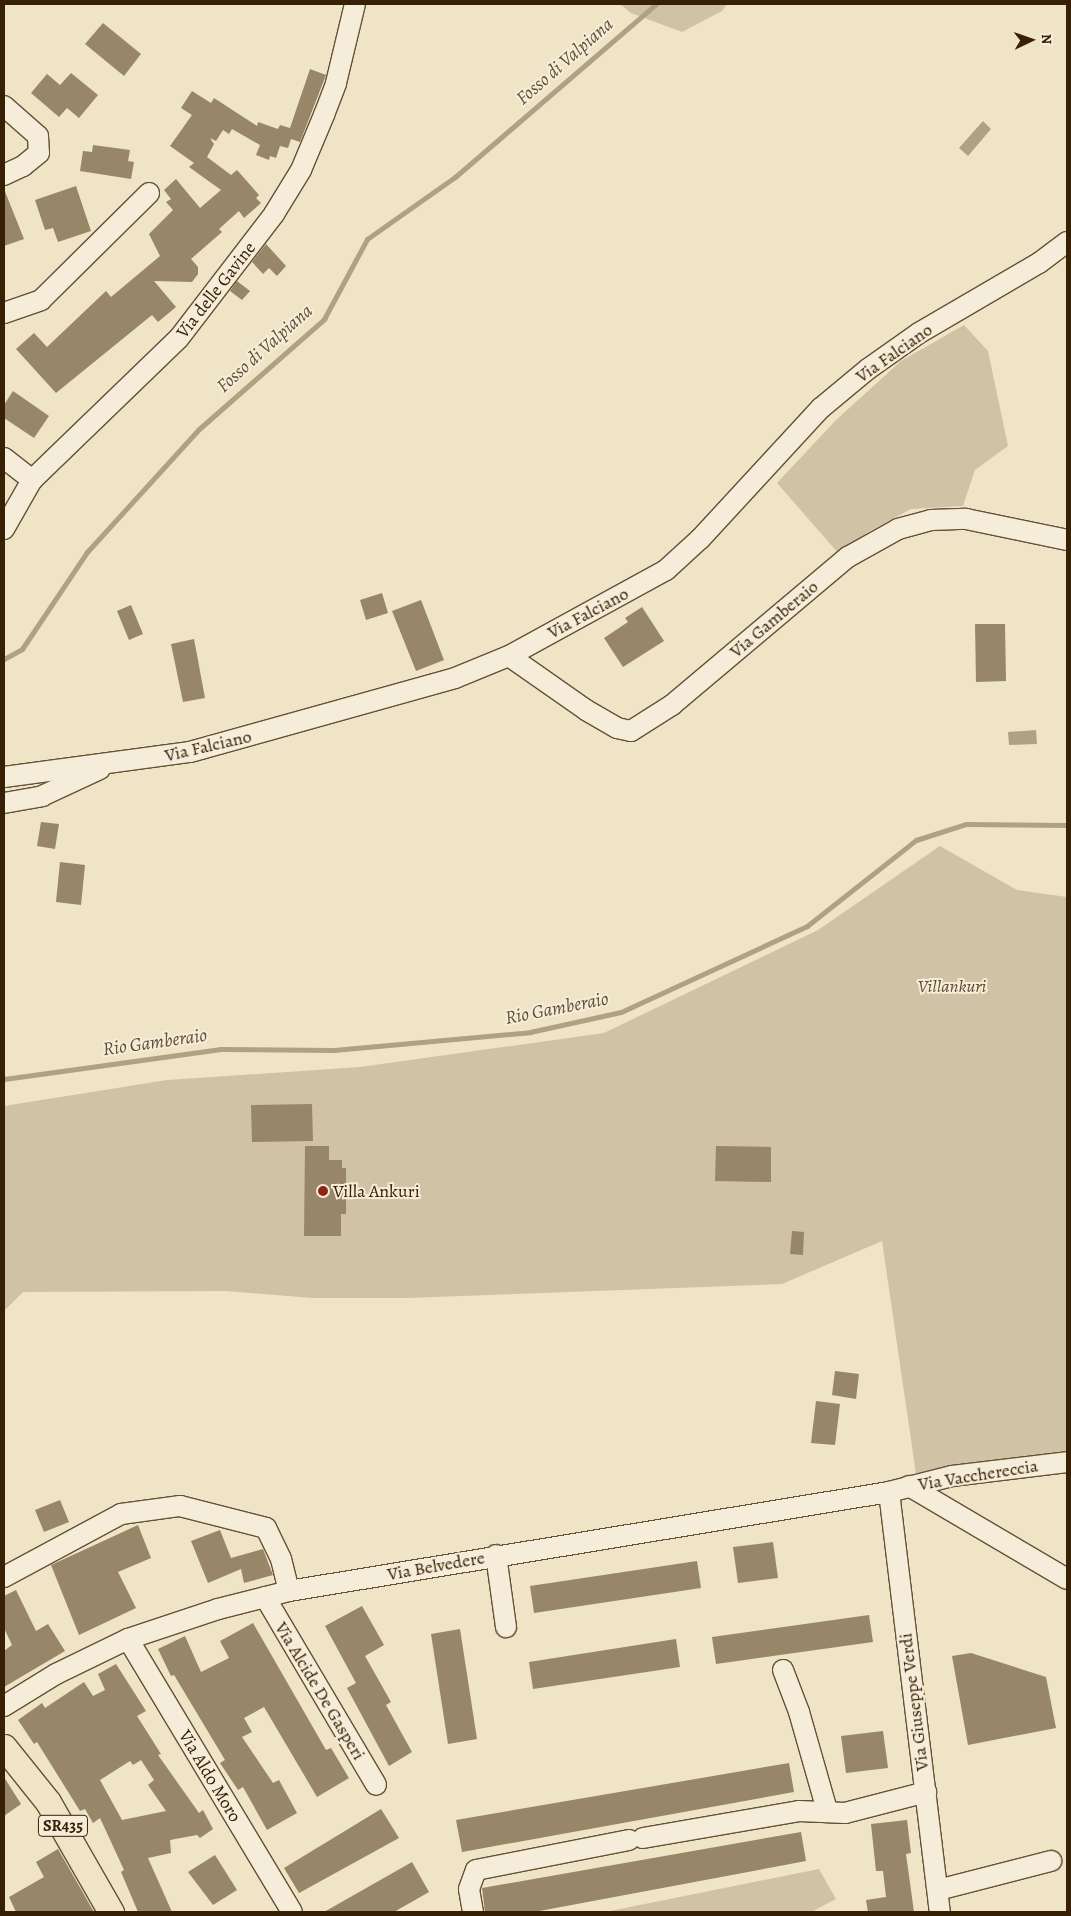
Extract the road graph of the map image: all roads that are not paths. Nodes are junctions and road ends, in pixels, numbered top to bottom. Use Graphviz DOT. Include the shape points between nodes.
graph roads {
  1 [pos="355,4"];
  2 [pos="4,106"];
  3 [pos="4,175"];
  4 [pos="149,193"];
  5 [pos="1067,242"];
  6 [pos="4,313"];
  7 [pos="4,458"];
  8 [pos="32,480"];
  9 [pos="4,529"];
  10 [pos="1067,540"];
  11 [pos="509,656"];
  12 [pos="111,764"];
  13 [pos="4,777"];
  14 [pos="4,803"];
  15 [pos="1067,1462"];
  16 [pos="909,1486"];
  17 [pos="889,1492"];
  18 [pos="496,1555"];
  19 [pos="4,1577"];
  20 [pos="1067,1579"];
  21 [pos="290,1591"];
  22 [pos="265,1597"];
  23 [pos="506,1627"];
  24 [pos="128,1639"];
  25 [pos="783,1670"];
  26 [pos="4,1706"];
  27 [pos="4,1747"];
  28 [pos="376,1785"];
  29 [pos="926,1792"];
  30 [pos="827,1810"];
  31 [pos="1050,1861"];
  32 [pos="938,1890"];
  33 [pos="111,1912"];
  34 [pos="292,1912"];
  35 [pos="473,1912"];
  36 [pos="940,1912"];
  1 -- 8 [label="street, Via delle Gavine" via="336,83 324,116 302,170 279,206 179,338"];
  2 -- 3 [label="street" via="38,136 39,153 24,166"];
  4 -- 6 [label="street" via="41,300"];
  5 -- 11 [label="street, Via Falciano" via="1039,263 920,333 868,369 821,408 700,539 666,570"];
  7 -- 8 [label="street"];
  8 -- 9 [label="street, Via delle Gavine"];
  10 -- 11 [label="street, Via Gamberaio" via="966,518 914,523 881,536 848,557 672,705 630,731 617,728 586,710"];
  11 -- 12 [label="street, Via Falciano" via="455,678 246,738 190,752"];
  12 -- 13 [label="street, Via Falciano"];
  12 -- 14 [label="street" via="42,796"];
  15 -- 16 [label="street, Via Vacchereccia" via="952,1476"];
  16 -- 17 [label="street, Via Vacchereccia"];
  16 -- 20 [label="street"];
  17 -- 18 [label="street, Via Belvedere"];
  17 -- 29 [label="street, Via Giuseppe Verdi"];
  18 -- 21 [label="street, Via Belvedere"];
  18 -- 23 [label="street"];
  19 -- 21 [label="street" via="121,1514 180,1506 266,1528 281,1559"];
  21 -- 22 [label="street, Via Belvedere"];
  22 -- 24 [label="street, Via Belvedere"];
  22 -- 28 [label="street, Via Alcide De Gasperi"];
  24 -- 26 [label="street, Via Belvedere" via="56,1674"];
  24 -- 34 [label="street, Via Aldo Moro"];
  25 -- 30 [label="street" via="799,1712"];
  27 -- 33 [label="main road, SR435" via="48,1802"];
  29 -- 30 [label="street" via="845,1813"];
  29 -- 32 [label="street, Via Giuseppe Verdi"];
  30 -- 35 [label="street" via="800,1811 484,1866 476,1870 470,1880"];
  31 -- 32 [label="street"];
  32 -- 36 [label="street, Via Giuseppe Verdi"];
}
